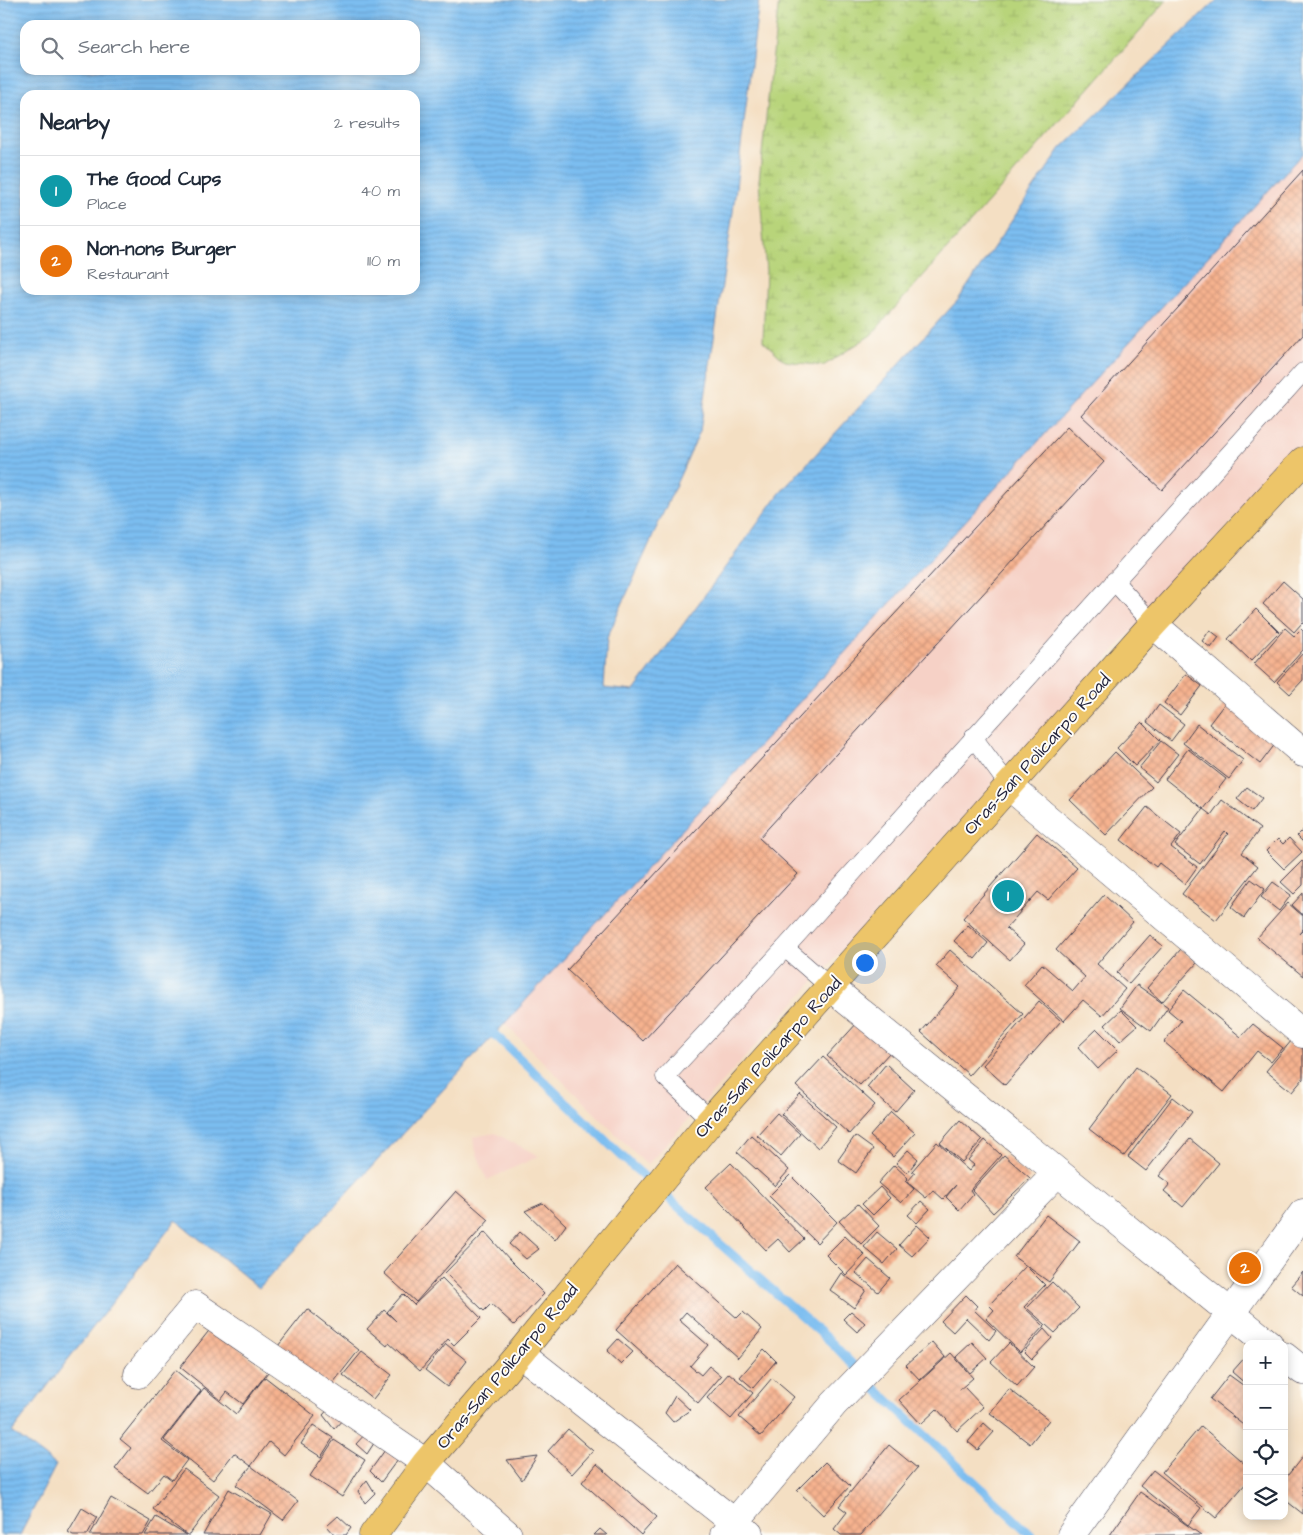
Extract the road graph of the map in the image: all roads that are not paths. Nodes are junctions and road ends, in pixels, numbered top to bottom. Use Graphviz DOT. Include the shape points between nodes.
graph roads {
  1 [pos="1300,382"];
  2 [pos="1303,461"];
  3 [pos="1114,581"];
  4 [pos="1153,624"];
  5 [pos="973,737"];
  6 [pos="1303,752"];
  7 [pos="1009,786"];
  8 [pos="785,948"];
  9 [pos="830,987"];
  10 [pos="1303,1034"];
  11 [pos="711,1120"];
  12 [pos="1057,1173"];
  13 [pos="1303,1213"];
  14 [pos="1232,1313"];
  15 [pos="1264,1340"];
  16 [pos="520,1353"];
  17 [pos="1288,1359"];
  18 [pos="1303,1372"];
  19 [pos="138,1374"];
  20 [pos="426,1463"];
  21 [pos="737,1531"];
  22 [pos="373,1535"];
  23 [pos="508,1535"];
  24 [pos="1071,1535"];
  1 -- 3 [label="lane"];
  2 -- 4 [label="main road, Oras-San Policarpo Road"];
  3 -- 4 [label="lane"];
  3 -- 5 [label="lane"];
  4 -- 6 [label="street"];
  4 -- 7 [label="main road, Oras-San Policarpo Road"];
  5 -- 7 [label="lane"];
  5 -- 8 [label="lane"];
  7 -- 9 [label="main road, Oras-San Policarpo Road"];
  7 -- 10 [label="street"];
  8 -- 9 [label="lane"];
  8 -- 11 [label="lane" via="666,1077"];
  9 -- 11 [label="main road, Oras-San Policarpo Road"];
  9 -- 12 [label="street"];
  11 -- 16 [label="main road, Oras-San Policarpo Road"];
  12 -- 14 [label="street"];
  12 -- 21 [label="street" via="834,1404"];
  13 -- 14 [label="street"];
  14 -- 15 [label="street"];
  14 -- 24 [label="street"];
  16 -- 20 [label="main road, Oras-San Policarpo Road"];
  16 -- 21 [label="street"];
  17 -- 18 [label="street"];
  19 -- 20 [label="street" via="195,1305"];
  20 -- 22 [label="main road, Oras-San Policarpo Road"];
  20 -- 23 [label="street"];
}
